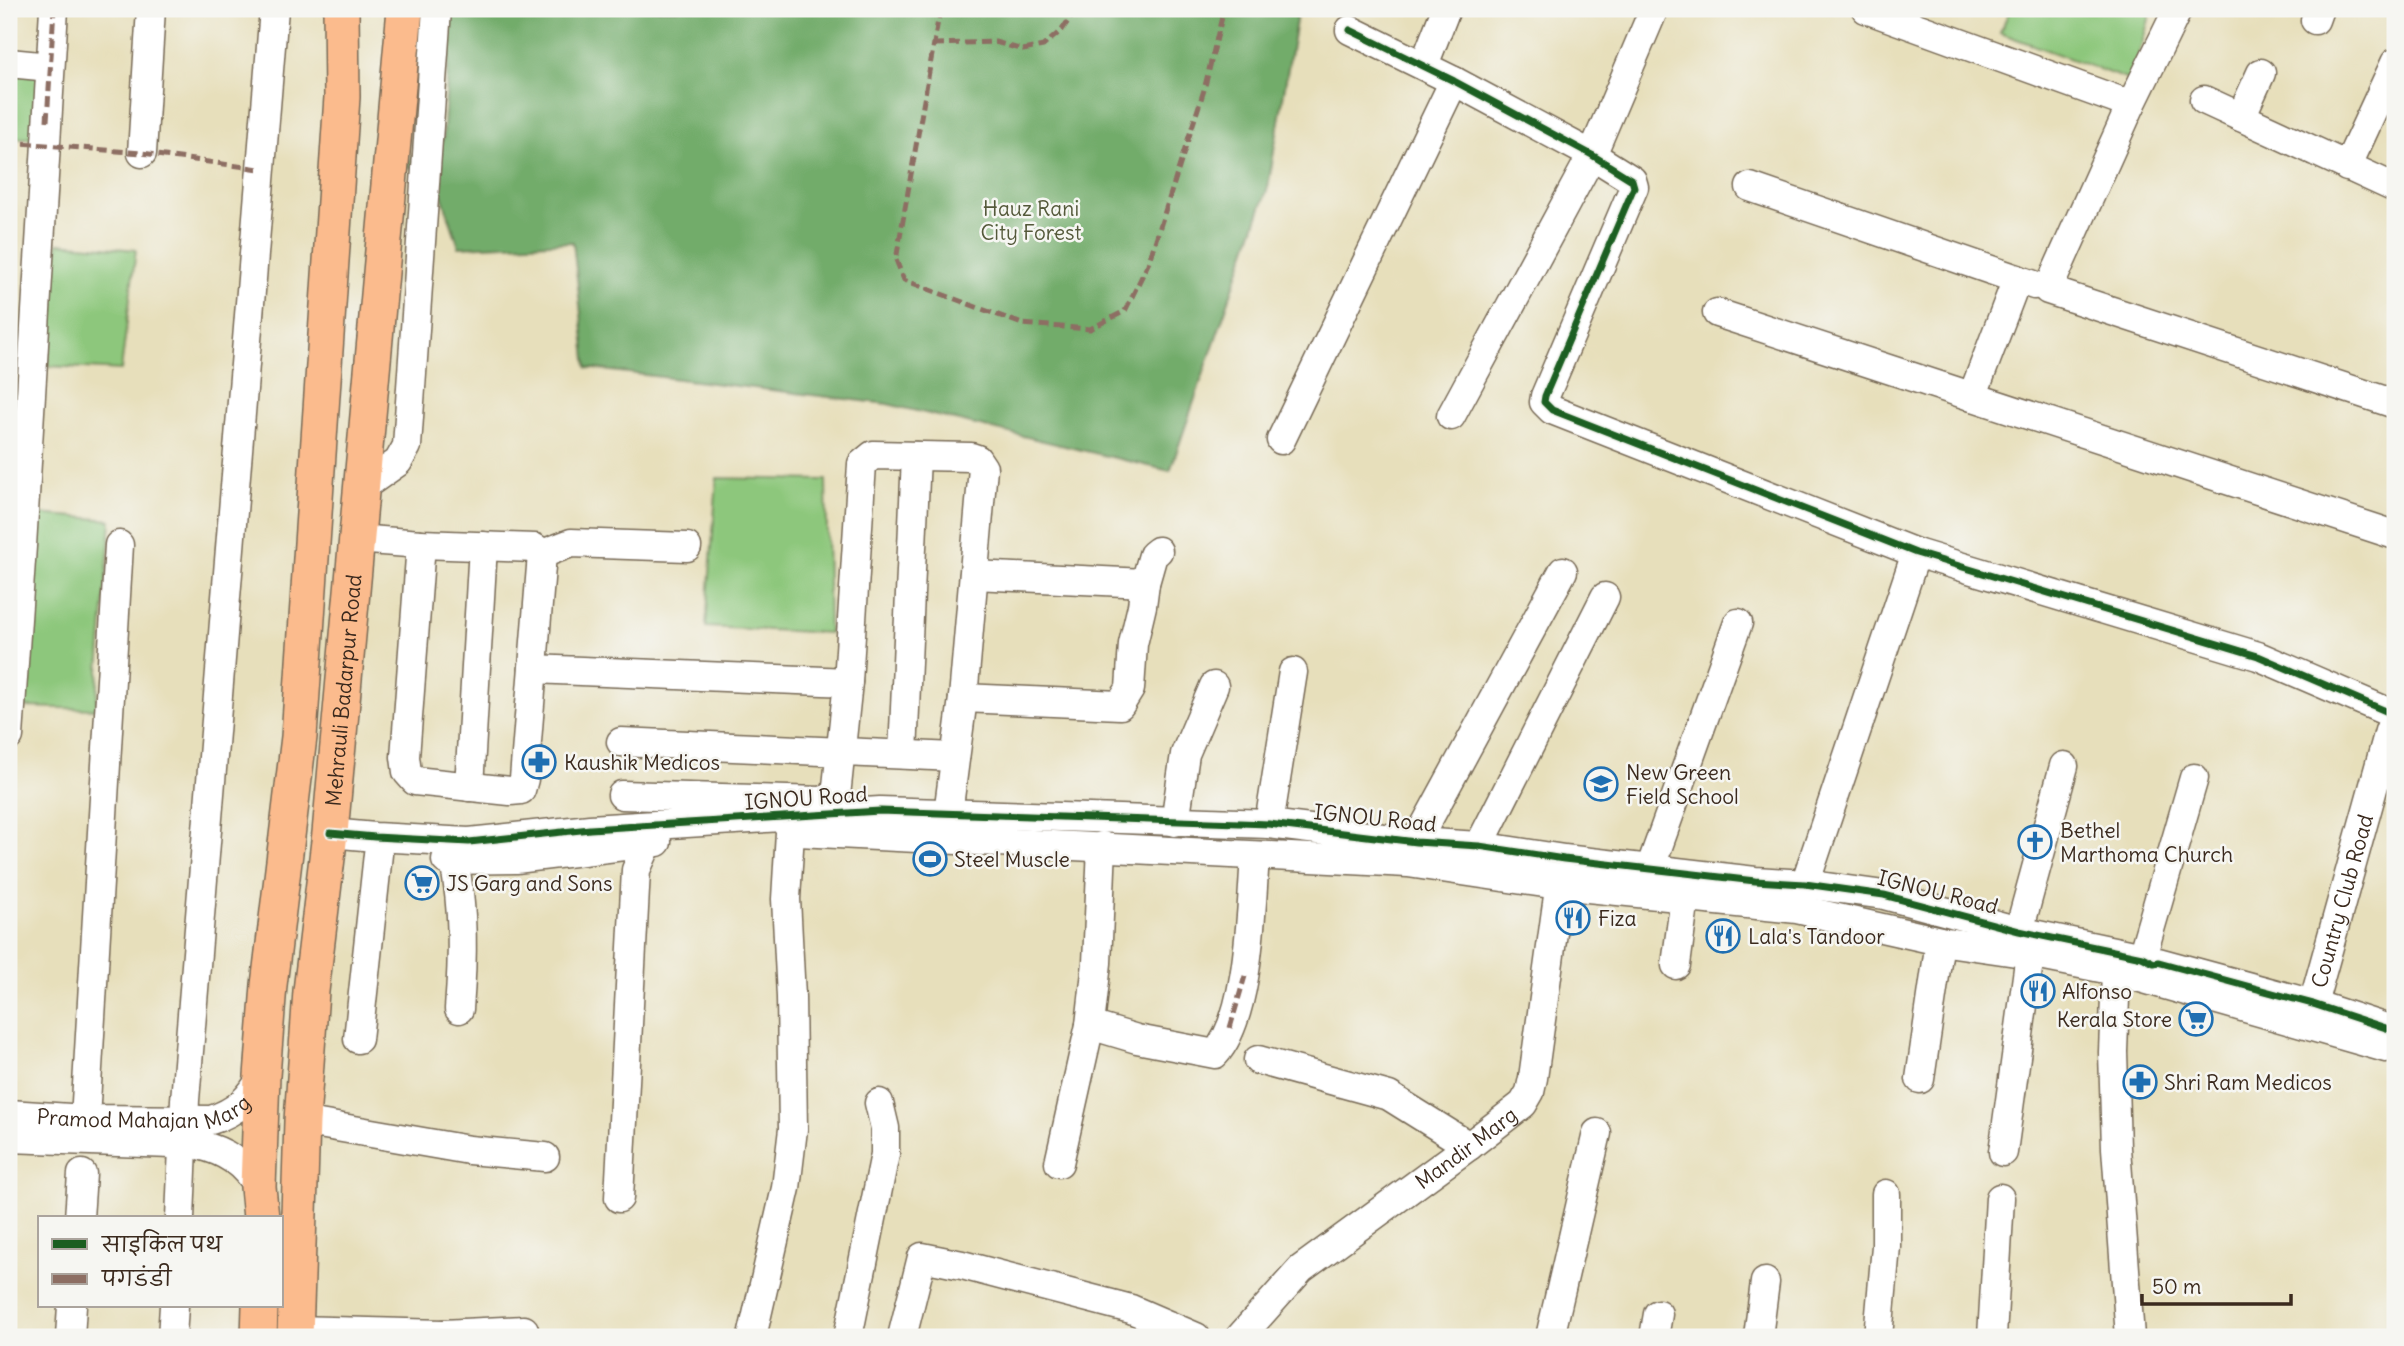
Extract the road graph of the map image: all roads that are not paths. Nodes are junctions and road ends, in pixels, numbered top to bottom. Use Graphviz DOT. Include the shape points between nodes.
graph roads {
  1 [pos="54,9"];
  2 [pos="151,9"];
  3 [pos="274,9"];
  4 [pos="343,9"];
  5 [pos="437,9"];
  6 [pos="1446,9"];
  7 [pos="1654,9"];
  8 [pos="1866,9"];
  9 [pos="2178,9"];
  10 [pos="403,20"];
  11 [pos="1350,30"];
  12 [pos="9,63"];
  13 [pos="2395,64"];
  14 [pos="1424,65"];
  15 [pos="50,67"];
  16 [pos="2261,73"];
  17 [pos="1454,80"];
  18 [pos="2204,100"];
  19 [pos="2131,105"];
  20 [pos="2241,117"];
  21 [pos="142,153"];
  22 [pos="1592,155"];
  23 [pos="2347,167"];
  24 [pos="1750,187"];
  25 [pos="2395,188"];
  26 [pos="2017,279"];
  27 [pos="2048,290"];
  28 [pos="1717,313"];
  29 [pos="1972,397"];
  30 [pos="2395,404"];
  31 [pos="19,414"];
  32 [pos="1451,416"];
  33 [pos="1280,440"];
  34 [pos="916,456"];
  35 [pos="361,488"];
  36 [pos="2395,534"];
  37 [pos="356,539"];
  38 [pos="421,544"];
  39 [pos="119,545"];
  40 [pos="16,546"];
  41 [pos="483,546"];
  42 [pos="687,547"];
  43 [pos="1158,551"];
  44 [pos="1916,553"];
  45 [pos="542,554"];
  46 [pos="1563,571"];
  47 [pos="974,575"];
  48 [pos="1145,583"];
  49 [pos="1605,597"];
  50 [pos="1738,623"];
  51 [pos="533,669"];
  52 [pos="1293,672"];
  53 [pos="848,682"];
  54 [pos="1214,686"];
  55 [pos="963,698"];
  56 [pos="2395,716"];
  57 [pos="9,736"];
  58 [pos="621,742"];
  59 [pos="841,752"];
  60 [pos="902,754"];
  61 [pos="955,757"];
  62 [pos="2064,766"];
  63 [pos="2194,778"];
  64 [pos="469,786"];
  65 [pos="622,795"];
  66 [pos="1175,822"];
  67 [pos="1269,824"];
  68 [pos="946,825"];
  69 [pos="790,832"];
  70 [pos="329,841"];
  71 [pos="1416,842"];
  72 [pos="648,843"];
  73 [pos="1102,846"];
  74 [pos="1479,846"];
  75 [pos="379,854"];
  76 [pos="1255,856"];
  77 [pos="454,861"];
  78 [pos="1561,872"];
  79 [pos="1647,881"];
  80 [pos="1801,896"];
  81 [pos="1685,897"];
  82 [pos="1896,897"];
  83 [pos="1884,928"];
  84 [pos="1940,941"];
  85 [pos="2024,942"];
  86 [pos="2142,957"];
  87 [pos="1676,965"];
  88 [pos="2116,971"];
  89 [pos="2313,1004"];
  90 [pos="459,1009"];
  91 [pos="1090,1025"];
  92 [pos="2395,1031"];
  93 [pos="358,1039"];
  94 [pos="2395,1050"];
  95 [pos="1258,1060"];
  96 [pos="262,1076"];
  97 [pos="1920,1079"];
  98 [pos="879,1103"];
  99 [pos="9,1114"];
  100 [pos="85,1119"];
  101 [pos="302,1121"];
  102 [pos="184,1132"];
  103 [pos="1597,1133"];
  104 [pos="9,1138"];
  105 [pos="1469,1146"];
  106 [pos="2003,1152"];
  107 [pos="545,1157"];
  108 [pos="1059,1163"];
  109 [pos="82,1174"];
  110 [pos="1886,1194"];
  111 [pos="619,1198"];
  112 [pos="2000,1198"];
  113 [pos="260,1203"];
  114 [pos="79,1216"];
  115 [pos="180,1216"];
  116 [pos="1765,1282"];
  117 [pos="72,1308"];
  118 [pos="174,1308"];
  119 [pos="260,1308"];
  120 [pos="524,1330"];
  121 [pos="295,1333"];
  122 [pos="443,1336"];
  123 [pos="69,1337"];
  124 [pos="172,1337"];
  125 [pos="259,1337"];
  126 [pos="752,1337"];
  127 [pos="848,1337"];
  128 [pos="902,1337"];
  129 [pos="1196,1337"];
  130 [pos="1240,1337"];
  131 [pos="1550,1337"];
  132 [pos="1758,1337"];
  133 [pos="1878,1337"];
  134 [pos="1992,1337"];
  135 [pos="2130,1337"];
  1 -- 15 [label="street"];
  2 -- 21 [label="street"];
  3 -- 102 [label="street"];
  4 -- 96 [label="main road, Mehrauli Badarpur Road" via="342,97 299,737"];
  5 -- 35 [label="street" via="407,446 398,462"];
  6 -- 14 [label="street"];
  7 -- 22 [label="street"];
  8 -- 19 [label="street"];
  9 -- 19 [label="street"];
  10 -- 35 [label="main road, Mehrauli Badarpur Road"];
  11 -- 14 [label="street"];
  12 -- 15 [label="street"];
  13 -- 23 [label="street"];
  14 -- 17 [label="street"];
  15 -- 31 [label="street"];
  16 -- 20 [label="street"];
  17 -- 22 [label="street"];
  17 -- 33 [label="street"];
  18 -- 20 [label="street"];
  19 -- 27 [label="street"];
  20 -- 23 [label="street"];
  22 -- 32 [label="street"];
  22 -- 44 [label="street" via="1628,176 1633,187 1545,396 1547,406"];
  23 -- 25 [label="street"];
  24 -- 26 [label="street"];
  26 -- 27 [label="street"];
  26 -- 29 [label="street"];
  27 -- 30 [label="street"];
  28 -- 29 [label="street"];
  29 -- 36 [label="street"];
  31 -- 40 [label="street"];
  34 -- 47 [label="street" via="971,457 984,468"];
  34 -- 53 [label="street" via="873,454 862,464"];
  34 -- 60 [label="street"];
  35 -- 37 [label="main road, Mehrauli Badarpur Road"];
  37 -- 38 [label="street"];
  37 -- 70 [label="main road, Mehrauli Badarpur Road"];
  38 -- 41 [label="street"];
  38 -- 64 [label="street" via="407,772 415,781"];
  39 -- 100 [label="street"];
  40 -- 57 [label="street"];
  41 -- 45 [label="street" via="535,548"];
  41 -- 64 [label="street"];
  42 -- 45 [label="street" via="571,543"];
  43 -- 48 [label="street"];
  44 -- 56 [label="street" via="2258,656"];
  44 -- 80 [label="street"];
  45 -- 51 [label="street"];
  46 -- 71 [label="street"];
  47 -- 48 [label="street"];
  47 -- 55 [label="street"];
  48 -- 55 [label="street" via="1130,689 1120,705"];
  49 -- 74 [label="street"];
  50 -- 79 [label="street"];
  51 -- 53 [label="street"];
  51 -- 64 [label="street" via="521,790"];
  52 -- 67 [label="street"];
  53 -- 59 [label="street"];
  54 -- 66 [label="street" via="1185,754"];
  55 -- 61 [label="street"];
  56 -- 89 [label="street, Country Club Road"];
  58 -- 59 [label="street"];
  59 -- 60 [label="street"];
  59 -- 65 [label="street" via="836,796 828,800"];
  60 -- 61 [label="street"];
  61 -- 68 [label="street"];
  62 -- 85 [label="street"];
  63 -- 86 [label="street"];
  66 -- 67 [label="street, IGNOU Road"];
  66 -- 68 [label="street, IGNOU Road"];
  67 -- 71 [label="street, IGNOU Road"];
  68 -- 69 [label="street, IGNOU Road"];
  68 -- 70 [label="street, IGNOU Road" via="839,813 590,829 470,842"];
  68 -- 73 [label="street, IGNOU Road"];
  69 -- 72 [label="street, IGNOU Road"];
  69 -- 126 [label="street" via="786,899 793,1129 786,1188"];
  70 -- 75 [label="street, IGNOU Road"];
  70 -- 101 [label="main road, Mehrauli Badarpur Road"];
  71 -- 74 [label="street, IGNOU Road"];
  72 -- 77 [label="street, IGNOU Road" via="516,859"];
  72 -- 111 [label="street" via="636,870"];
  73 -- 76 [label="street, IGNOU Road"];
  73 -- 91 [label="street"];
  74 -- 78 [label="street, IGNOU Road"];
  75 -- 77 [label="street, IGNOU Road"];
  75 -- 93 [label="street"];
  76 -- 78 [label="street, IGNOU Road"];
  76 -- 91 [label="street" via="1245,976 1221,1048 1214,1054"];
  77 -- 90 [label="street" via="463,925"];
  78 -- 79 [label="street, IGNOU Road"];
  78 -- 105 [label="street, Mandir Marg" via="1530,1092 1523,1104"];
  79 -- 80 [label="street, IGNOU Road"];
  79 -- 81 [label="street, IGNOU Road"];
  80 -- 81 [label="street, IGNOU Road"];
  80 -- 82 [label="street, IGNOU Road"];
  80 -- 83 [label="street, IGNOU Road"];
  81 -- 87 [label="street"];
  82 -- 83 [label="street"];
  82 -- 85 [label="street, IGNOU Road"];
  83 -- 84 [label="street, IGNOU Road"];
  84 -- 85 [label="street, IGNOU Road"];
  84 -- 97 [label="street"];
  85 -- 86 [label="street, IGNOU Road"];
  85 -- 88 [label="street, IGNOU Road"];
  85 -- 106 [label="street"];
  86 -- 89 [label="street, IGNOU Road"];
  88 -- 94 [label="street, IGNOU Road"];
  88 -- 135 [label="street" via="2116,1148"];
  89 -- 92 [label="street, IGNOU Road"];
  91 -- 108 [label="street"];
  95 -- 105 [label="street" via="1389,1096"];
  96 -- 102 [label="street, Pramod Mahajan Marg" via="247,1100"];
  96 -- 113 [label="main road, Mehrauli Badarpur Road"];
  98 -- 127 [label="street" via="885,1154"];
  99 -- 100 [label="street, Pramod Mahajan Marg"];
  100 -- 102 [label="street, Pramod Mahajan Marg"];
  101 -- 107 [label="street" via="468,1150"];
  101 -- 121 [label="main road, Mehrauli Badarpur Road"];
  102 -- 104 [label="street, Pramod Mahajan Marg"];
  102 -- 113 [label="street, Pramod Mahajan Marg" via="199,1145 228,1154 250,1174"];
  102 -- 115 [label="street"];
  103 -- 131 [label="street"];
  105 -- 130 [label="street, Mandir Marg" via="1301,1269"];
  109 -- 114 [label="street"];
  110 -- 133 [label="street"];
  112 -- 134 [label="street"];
  116 -- 132 [label="street"];
  117 -- 123 [label="street"];
  118 -- 124 [label="street"];
  119 -- 125 [label="main road"];
  120 -- 122 [label="street"];
  121 -- 122 [label="street"];
  128 -- 129 [label="street" via="922,1257 1131,1309"];
}
